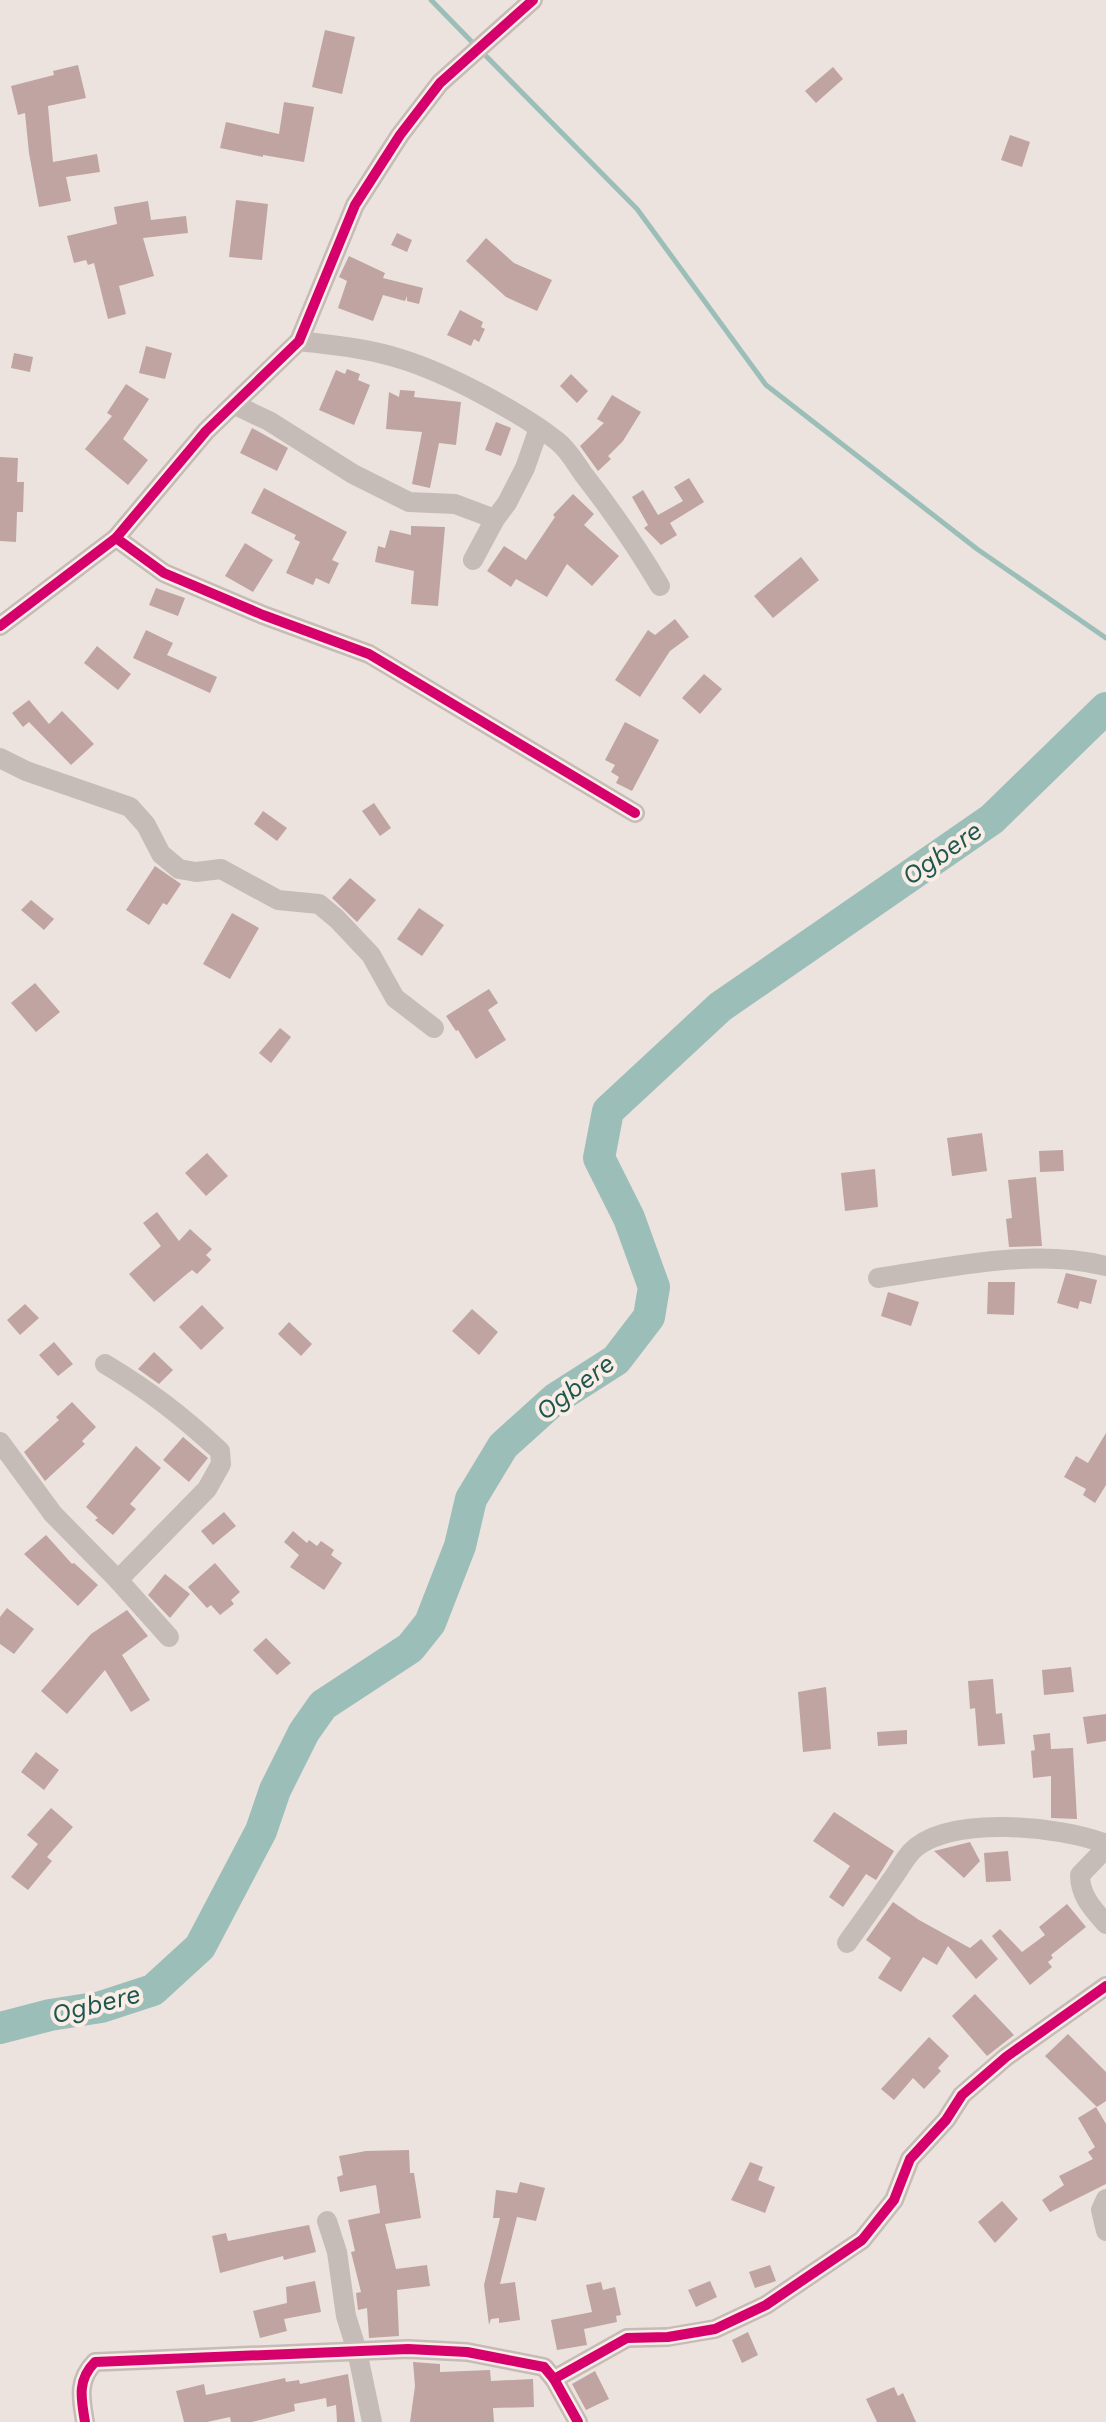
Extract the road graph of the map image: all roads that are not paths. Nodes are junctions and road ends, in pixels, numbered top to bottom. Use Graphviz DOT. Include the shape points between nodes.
graph roads {
  1 [pos="533,0"];
  2 [pos="299,341"];
  3 [pos="235,405"];
  4 [pos="539,428"];
  5 [pos="495,519"];
  6 [pos="116,538"];
  7 [pos="473,560"];
  8 [pos="660,586"];
  9 [pos="0,626"];
  10 [pos="0,758"];
  11 [pos="635,813"];
  12 [pos="434,1028"];
  13 [pos="1106,1266"];
  14 [pos="878,1278"];
  15 [pos="105,1364"];
  16 [pos="0,1442"];
  17 [pos="118,1580"];
  18 [pos="169,1637"];
  19 [pos="1106,1846"];
  20 [pos="1106,1924"];
  21 [pos="847,1943"];
  22 [pos="1106,1986"];
  23 [pos="1106,2199"];
  24 [pos="327,2221"];
  25 [pos="1106,2231"];
  26 [pos="357,2351"];
  27 [pos="554,2379"];
  28 [pos="85,2422"];
  29 [pos="372,2422"];
  30 [pos="578,2422"];
  1 -- 2 [label="street" via="440,83 400,135 355,205"];
  2 -- 3 [label="street"];
  2 -- 4 [label="street" via="401,359"];
  3 -- 5 [label="street" via="409,502 455,504"];
  3 -- 6 [label="street" via="206,431"];
  4 -- 5 [label="street" via="525,468"];
  4 -- 8 [label="street" via="558,442 595,489"];
  5 -- 7 [label="street"];
  6 -- 9 [label="street"];
  6 -- 11 [label="street" via="164,573 369,654"];
  10 -- 12 [label="street" via="130,807 161,854 179,869 221,869 278,900 319,904 371,955 395,998"];
  13 -- 14 [label="street" via="1010,1260"];
  15 -- 17 [label="street" via="152,1392 195,1428 220,1451 221,1464 207,1489"];
  16 -- 17 [label="street" via="53,1514"];
  17 -- 18 [label="street"];
  19 -- 20 [label="street" via="1080,1875 1090,1906"];
  19 -- 21 [label="street" via="1086,1835 1049,1829 969,1828 932,1836 912,1851"];
  22 -- 27 [label="street" via="962,2095 910,2159 894,2200 862,2240 766,2305 715,2329 627,2338"];
  23 -- 25 [label="street" via="1101,2210"];
  24 -- 26 [label="street"];
  26 -- 27 [label="street" via="467,2352 544,2367"];
  26 -- 28 [label="street" via="95,2362 84,2373"];
  26 -- 29 [label="street"];
  27 -- 30 [label="street"];
}
